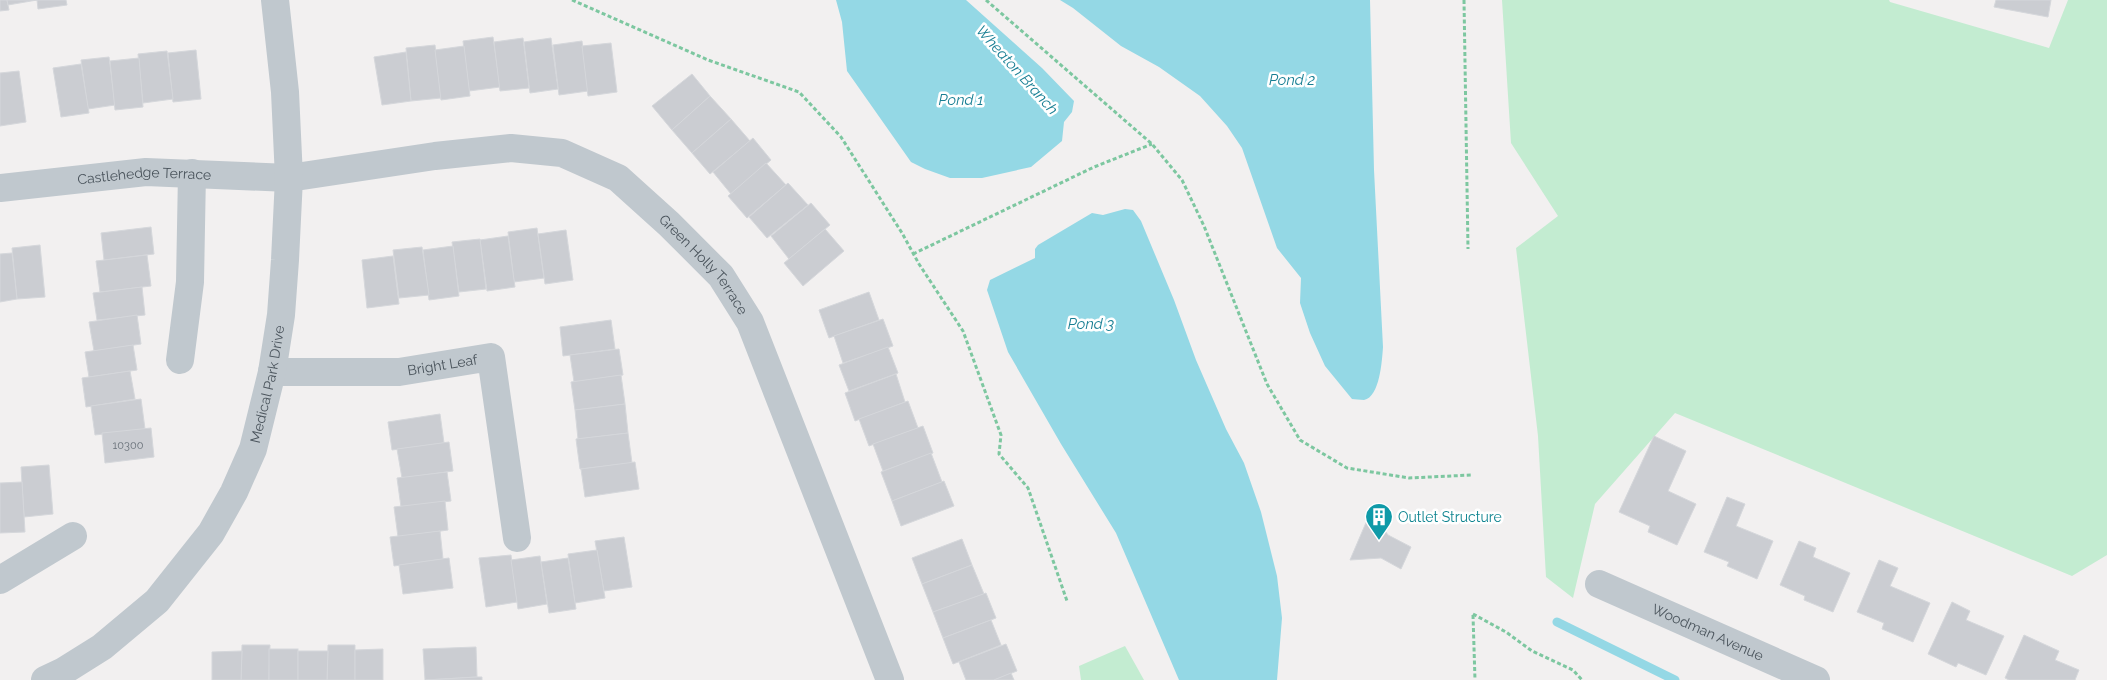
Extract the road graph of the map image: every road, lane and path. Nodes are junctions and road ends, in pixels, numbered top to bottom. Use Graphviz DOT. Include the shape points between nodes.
graph roads {
  1 [pos="275,0"];
  2 [pos="572,0"];
  3 [pos="986,0"];
  4 [pos="1464,0"];
  5 [pos="1152,144"];
  6 [pos="192,173"];
  7 [pos="290,178"];
  8 [pos="0,188"];
  9 [pos="1468,249"];
  10 [pos="913,254"];
  11 [pos="180,360"];
  12 [pos="272,372"];
  13 [pos="1471,475"];
  14 [pos="73,536"];
  15 [pos="517,538"];
  16 [pos="0,580"];
  17 [pos="1599,584"];
  18 [pos="1067,601"];
  19 [pos="45,680"];
  20 [pos="890,680"];
  21 [pos="1475,680"];
  22 [pos="1582,680"];
  23 [pos="1816,680"];
  1 -- 7 [label="street, Medical Park Drive"];
  2 -- 10 [label="path" via="708,60 799,92 841,137"];
  3 -- 5 [label="path"];
  4 -- 9 [label="path"];
  5 -- 10 [label="path" via="1094,167"];
  5 -- 13 [label="path" via="1182,180 1204,226 1266,384 1300,440 1347,468 1409,478"];
  6 -- 7 [label="street, Castlehedge Terrace"];
  6 -- 8 [label="street, Castlehedge Terrace" via="146,172"];
  6 -- 11 [label="street" via="190,282"];
  7 -- 12 [label="street, Medical Park Drive" via="281,315"];
  7 -- 20 [label="street, Green Holly Terrace" via="511,148 562,153 618,178 721,276 750,322"];
  10 -- 18 [label="path" via="963,331 1001,435 1000,454 1028,488"];
  12 -- 15 [label="street, Bright Leaf" via="399,372 491,357"];
  12 -- 19 [label="street, Medical Park Drive" via="253,449 234,492 210,532 157,601 102,647"];
  14 -- 16 [label="street"];
  17 -- 23 [label="street, Woodman Avenue"];
  21 -- 22 [label="path" via="1473,614 1506,632 1532,652 1573,670"];
}
